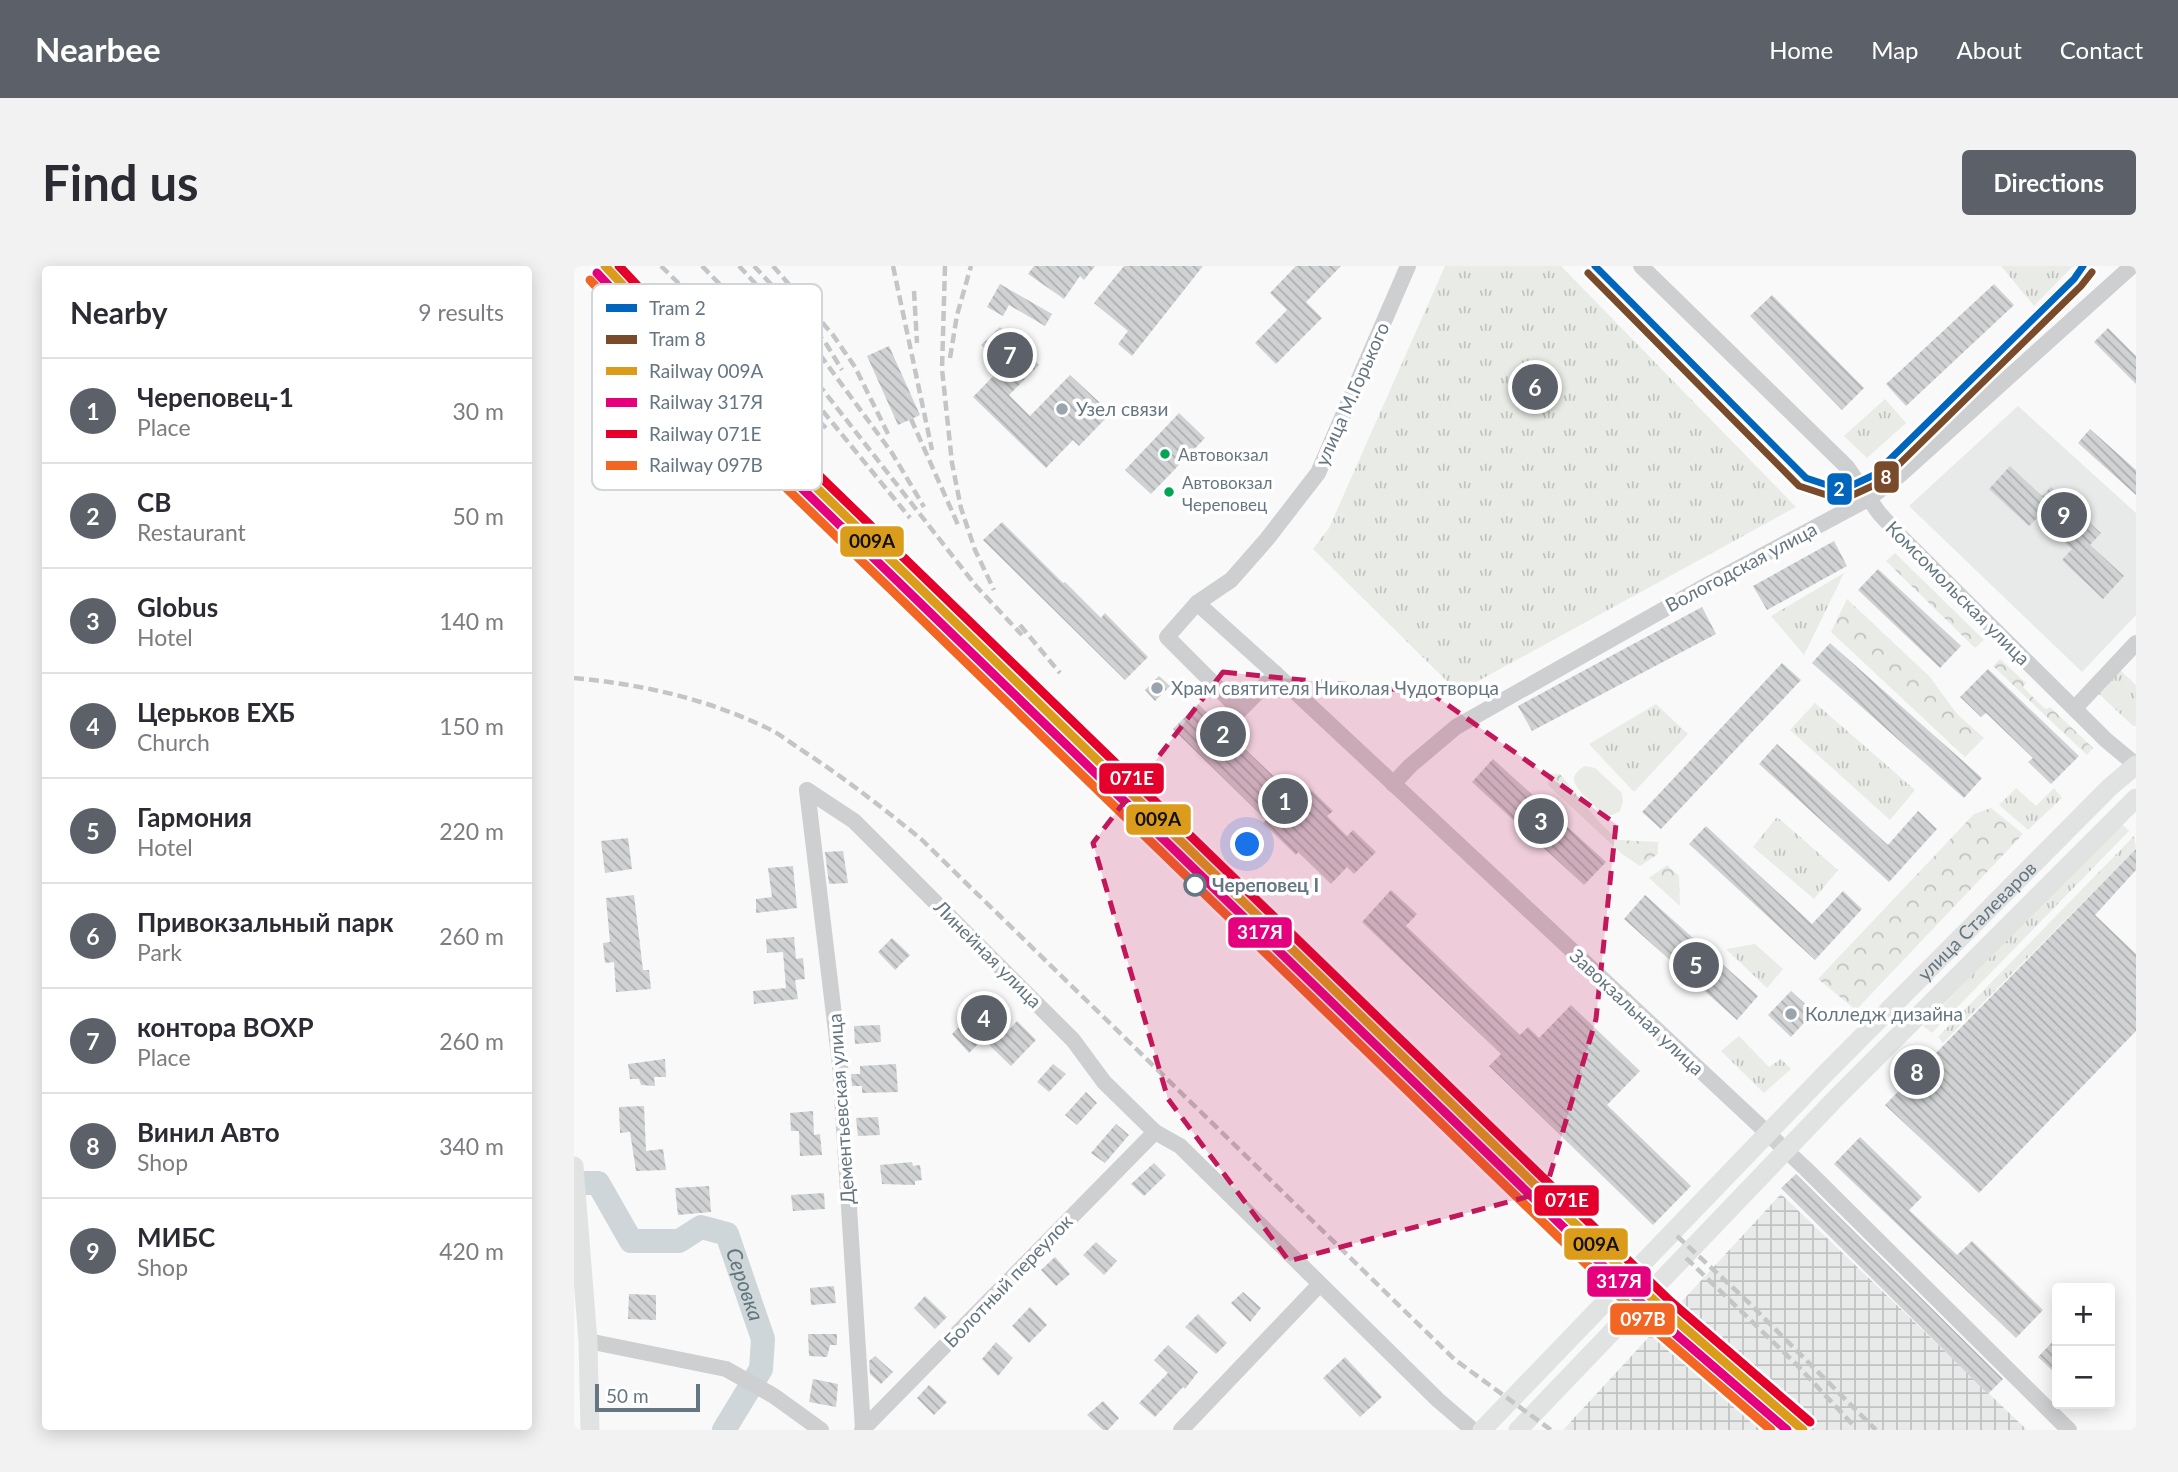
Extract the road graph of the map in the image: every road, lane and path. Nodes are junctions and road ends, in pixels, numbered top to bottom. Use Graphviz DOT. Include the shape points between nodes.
graph roads {
  1 [pos="1408,266"];
  2 [pos="1641,266"];
  3 [pos="2132,266"];
  4 [pos="1868,499"];
  5 [pos="1197,603"];
  6 [pos="2136,643"];
  7 [pos="1276,674"];
  8 [pos="2075,708"];
  9 [pos="2136,766"];
  10 [pos="1393,784"];
  11 [pos="807,790"];
  12 [pos="2136,798"];
  13 [pos="1155,1132"];
  14 [pos="574,1166"];
  15 [pos="1320,1284"];
  16 [pos="588,1341"];
  17 [pos="862,1429"];
  18 [pos="590,1430"];
  19 [pos="821,1430"];
  20 [pos="1181,1430"];
  21 [pos="1473,1430"];
  22 [pos="1482,1430"];
  23 [pos="1518,1430"];
  24 [pos="2069,1430"];
  1 -- 5 [label="street, улица М.Горького" via="1318,473 1231,580"];
  2 -- 4 [label="street, Комсомольская улица" via="1847,467"];
  3 -- 4 [label="street, Вологодская улица"];
  4 -- 8 [label="street, Комсомольская улица"];
  4 -- 10 [label="street, Вологодская улица" via="1707,584 1457,727"];
  5 -- 7 [label="street, Завокзальная улица"];
  5 -- 7 [label="street, улица М.Горького" via="1167,637 1240,710"];
  6 -- 8 [label="street"];
  7 -- 10 [label="street, Завокзальная улица"];
  8 -- 9 [label="street, Комсомольская улица"];
  9 -- 22 [label="main road, улица Сталеваров" via="1821,1079"];
  10 -- 24 [label="street, Завокзальная улица" via="1806,1169"];
  11 -- 13 [label="street, Линейная улица" via="864,830 1073,1040 1104,1083"];
  11 -- 17 [label="street, Дементьевская улица" via="840,1065"];
  12 -- 23 [label="main road, улица Сталеваров" via="1838,1096"];
  13 -- 15 [label="street, Линейная улица" via="1180,1146"];
  13 -- 17 [label="street, Болотный переулок"];
  14 -- 16 [label="main road"];
  15 -- 20 [label="street"];
  15 -- 21 [label="street, Линейная улица"];
  16 -- 18 [label="main road"];
  16 -- 19 [label="street" via="726,1369"];
}
